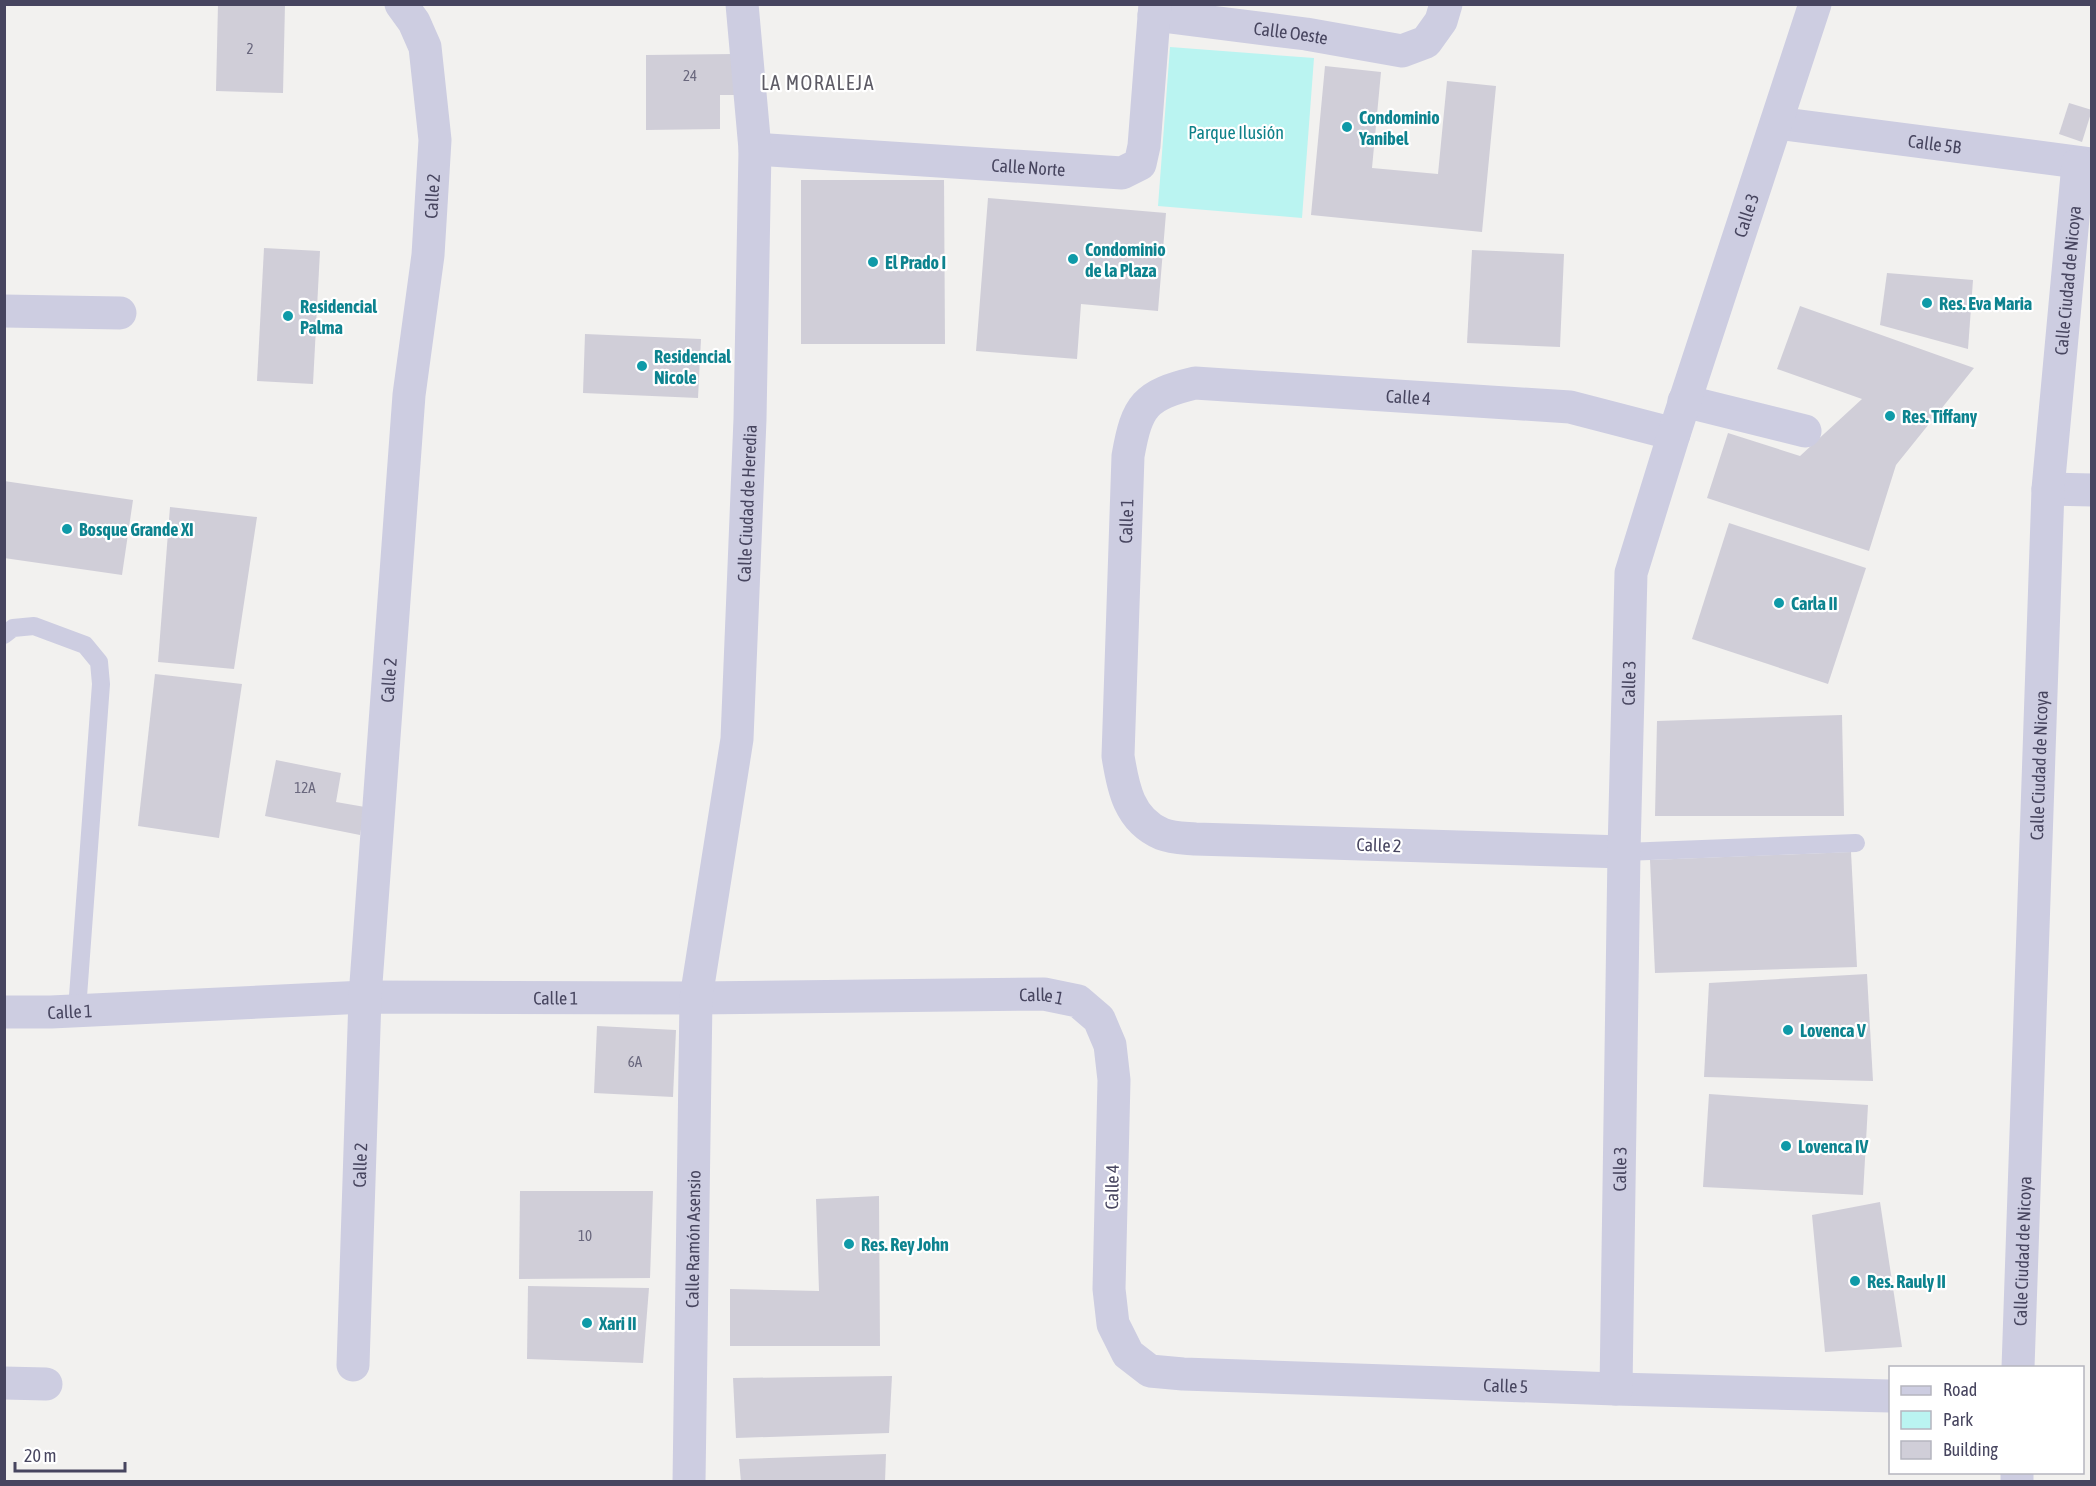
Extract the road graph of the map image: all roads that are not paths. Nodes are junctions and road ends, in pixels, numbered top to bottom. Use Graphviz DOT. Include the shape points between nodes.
graph roads {
  1 [pos="401,4"];
  2 [pos="742,4"];
  3 [pos="1446,4"];
  4 [pos="1815,4"];
  5 [pos="1154,10"];
  6 [pos="1777,123"];
  7 [pos="755,149"];
  8 [pos="2085,164"];
  9 [pos="4,311"];
  10 [pos="120,314"];
  11 [pos="1684,401"];
  12 [pos="1146,403"];
  13 [pos="1805,431"];
  14 [pos="1674,434"];
  15 [pos="2048,489"];
  16 [pos="2091,490"];
  17 [pos="4,635"];
  18 [pos="1138,818"];
  19 [pos="1856,843"];
  20 [pos="1624,852"];
  21 [pos="365,998"];
  22 [pos="696,998"];
  23 [pos="77,1010"];
  24 [pos="4,1012"];
  25 [pos="1099,1019"];
  26 [pos="1128,1354"];
  27 [pos="353,1365"];
  28 [pos="2018,1366"];
  29 [pos="4,1383"];
  30 [pos="46,1384"];
  31 [pos="1616,1389"];
  32 [pos="1889,1396"];
  33 [pos="689,1482"];
  1 -- 21 [label="street, Calle 2" via="425,47 435,140 428,255 409,395"];
  2 -- 7 [label="street, Calle Ciudad de Heredia"];
  3 -- 5 [label="street, Calle Oeste" via="1441,21 1426,42 1402,51"];
  4 -- 6 [label="street, Calle 3"];
  5 -- 7 [label="street, Calle Norte" via="1144,146 1140,164 1122,172"];
  6 -- 8 [label="street, Calle 5B"];
  6 -- 11 [label="street, Calle 3"];
  7 -- 22 [label="street, Calle Ciudad de Heredia" via="750,419 737,739"];
  8 -- 15 [label="street, Calle Ciudad de Nicoya"];
  9 -- 10 [label="street"];
  11 -- 13 [label="street"];
  11 -- 14 [label="street, Calle 3"];
  12 -- 14 [label="street, Calle 4" via="1168,389 1196,383 1570,407"];
  12 -- 18 [label="street, Calle 1" via="1132,429 1128,456 1118,756 1124,791"];
  14 -- 20 [label="street, Calle 3" via="1631,573"];
  15 -- 16 [label="street"];
  15 -- 28 [label="street, Calle Ciudad de Nicoya"];
  17 -- 23 [label="lane" via="13,628 34,626 85,645 99,662 101,684"];
  18 -- 20 [label="street, Calle 2" via="1163,834 1195,839"];
  19 -- 20 [label="lane"];
  20 -- 31 [label="street, Calle 3"];
  21 -- 22 [label="street, Calle 1"];
  21 -- 23 [label="street, Calle 1"];
  21 -- 27 [label="street, Calle 2"];
  22 -- 25 [label="street, Calle 1" via="1044,994 1078,1001"];
  22 -- 33 [label="street, Calle Ramón Asensio"];
  23 -- 24 [label="street, Calle 1"];
  25 -- 26 [label="street, Calle 4" via="1110,1045 1114,1080 1109,1288 1113,1324"];
  26 -- 31 [label="street, Calle 5" via="1150,1371 1183,1374"];
  29 -- 30 [label="street"];
  31 -- 32 [label="street, Calle 5"];
}
